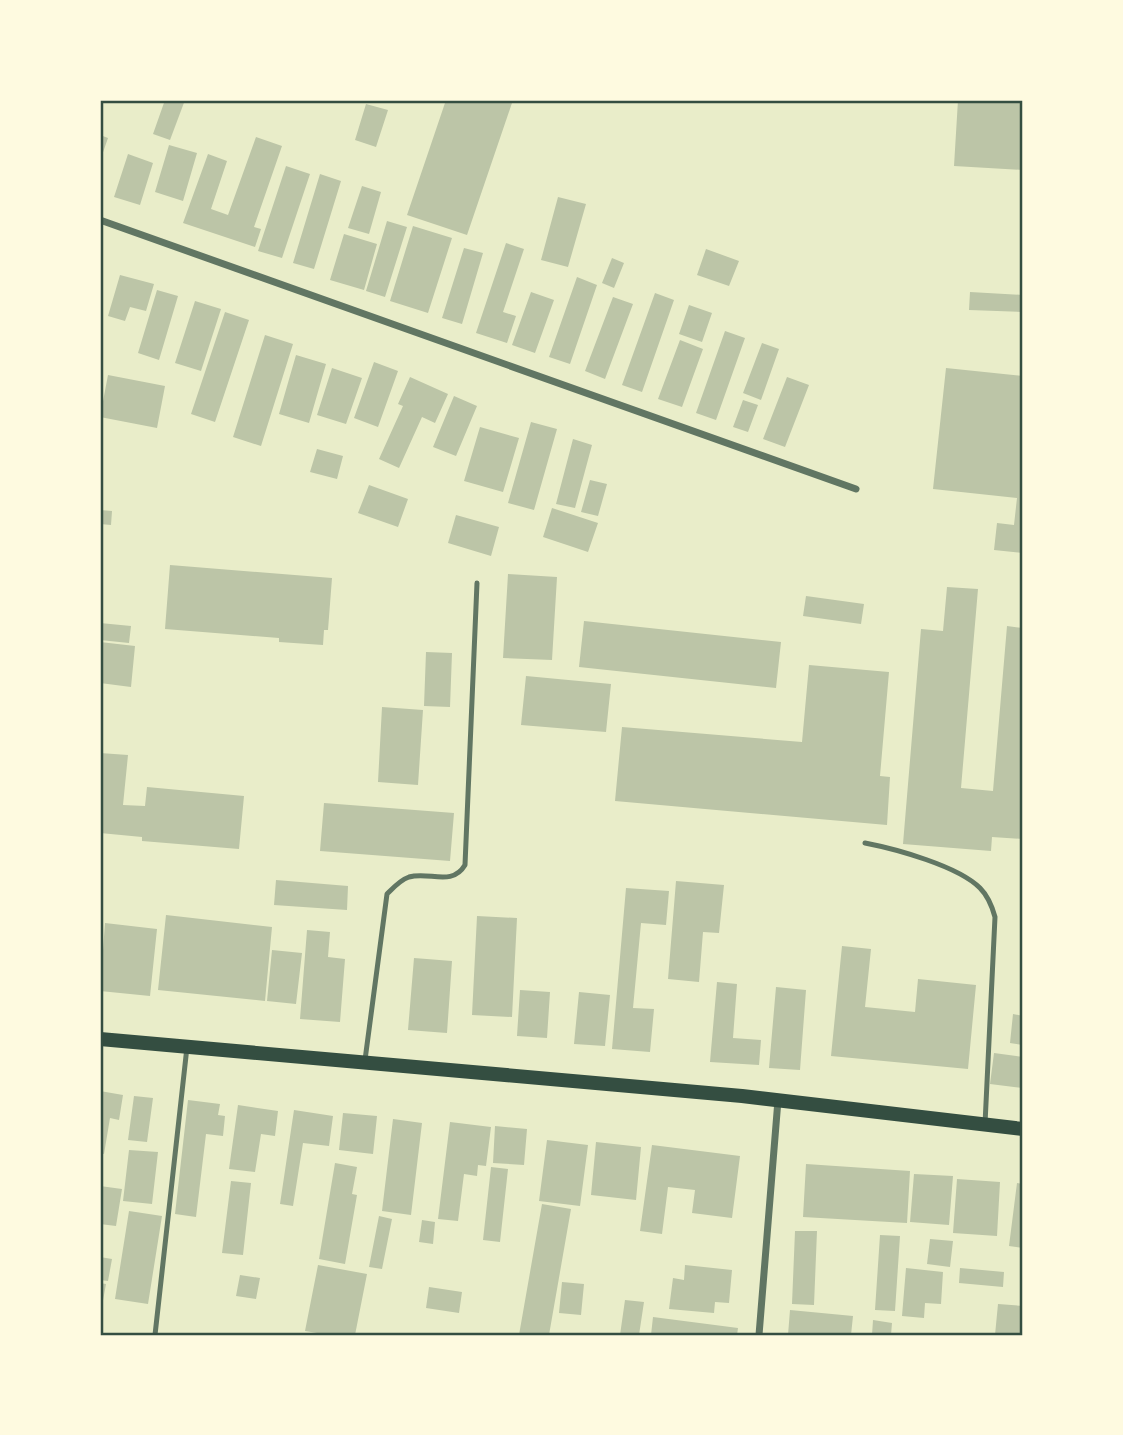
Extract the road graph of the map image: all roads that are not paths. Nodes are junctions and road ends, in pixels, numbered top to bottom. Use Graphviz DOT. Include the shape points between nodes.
graph roads {
  1 [pos="100,220"];
  2 [pos="856,489"];
  3 [pos="477,583"];
  4 [pos="865,843"];
  5 [pos="100,1039"];
  6 [pos="187,1047"];
  7 [pos="364,1063"];
  8 [pos="778,1100"];
  9 [pos="985,1124"];
  10 [pos="1023,1129"];
  11 [pos="155,1335"];
  12 [pos="759,1335"];
  1 -- 2 [label="street"];
  3 -- 7 [label="lane" via="465,865 450,877 409,877 387,894"];
  4 -- 9 [label="lane" via="941,866 971,880 990,901 995,917"];
  5 -- 6 [label="main road"];
  6 -- 7 [label="main road"];
  6 -- 11 [label="lane"];
  7 -- 8 [label="main road"];
  8 -- 9 [label="main road"];
  8 -- 12 [label="street"];
  9 -- 10 [label="main road"];
}
